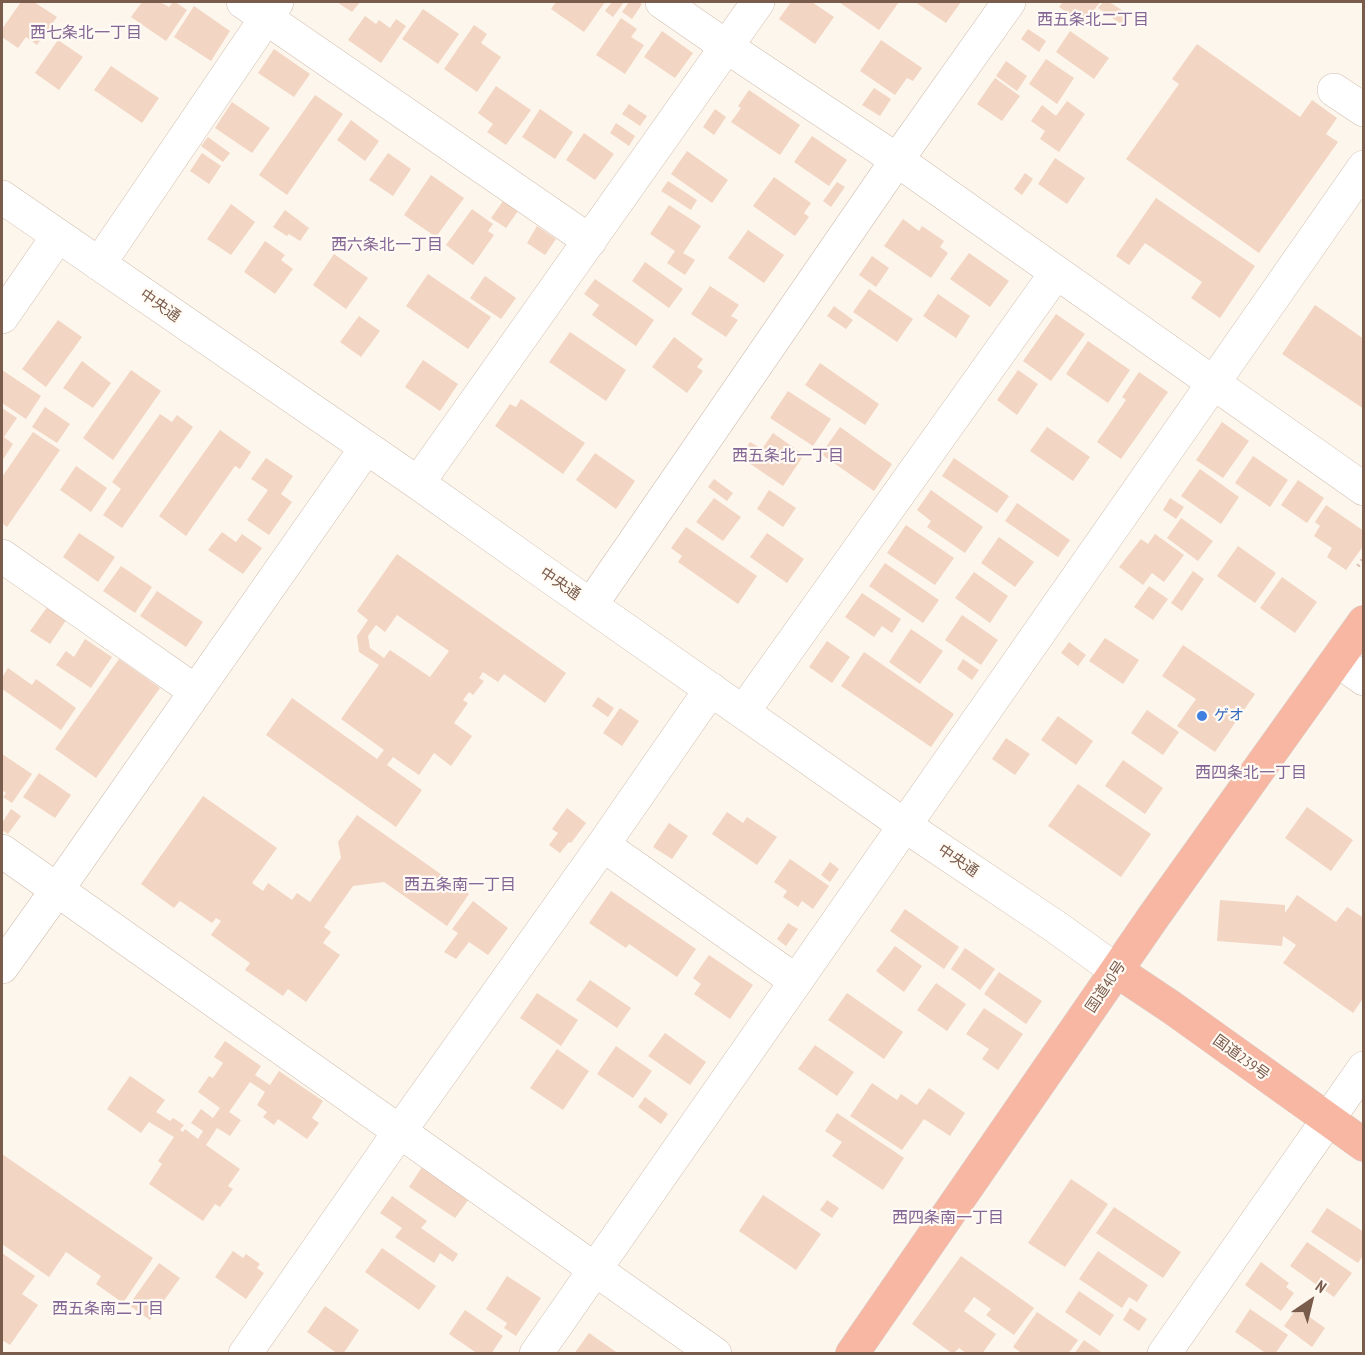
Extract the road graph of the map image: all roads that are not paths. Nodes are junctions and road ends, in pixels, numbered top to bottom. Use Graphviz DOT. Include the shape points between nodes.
graph roads {
  1 [pos="662,2"];
  2 [pos="759,2"];
  3 [pos="1009,2"];
  4 [pos="262,7"];
  5 [pos="726,47"];
  6 [pos="1334,90"];
  7 [pos="1364,110"];
  8 [pos="897,160"];
  9 [pos="1364,167"];
  10 [pos="2,197"];
  11 [pos="58,236"];
  12 [pos="590,241"];
  13 [pos="99,264"];
  14 [pos="1056,273"];
  15 [pos="2,317"];
  16 [pos="1214,383"];
  17 [pos="366,448"];
  18 [pos="418,483"];
  19 [pos="1364,489"];
  20 [pos="2,556"];
  21 [pos="591,605"];
  22 [pos="1364,622"];
  23 [pos="1337,660"];
  24 [pos="1364,679"];
  25 [pos="711,689"];
  26 [pos="195,691"];
  27 [pos="743,712"];
  28 [pos="904,825"];
  29 [pos="603,845"];
  30 [pos="2,851"];
  31 [pos="57,890"];
  32 [pos="2,967"];
  33 [pos="1117,971"];
  34 [pos="796,981"];
  35 [pos="1364,1068"];
  36 [pos="1328,1120"];
  37 [pos="400,1131"];
  38 [pos="1364,1145"];
  39 [pos="595,1269"];
  40 [pos="245,1353"];
  41 [pos="536,1353"];
  42 [pos="715,1353"];
  43 [pos="852,1353"];
  44 [pos="1164,1353"];
  1 -- 5 [label="street"];
  2 -- 5 [label="street"];
  3 -- 8 [label="street"];
  4 -- 12 [label="street"];
  4 -- 13 [label="street"];
  5 -- 8 [label="street"];
  5 -- 12 [label="street"];
  6 -- 7 [label="street"];
  8 -- 14 [label="street"];
  8 -- 21 [label="street"];
  9 -- 16 [label="street"];
  10 -- 11 [label="street, 中央通"];
  11 -- 13 [label="street, 中央通"];
  11 -- 15 [label="street"];
  12 -- 18 [label="street"];
  13 -- 17 [label="street, 中央通"];
  14 -- 16 [label="street"];
  14 -- 27 [label="street"];
  16 -- 19 [label="street"];
  16 -- 28 [label="street"];
  17 -- 18 [label="street, 中央通"];
  17 -- 26 [label="street"];
  18 -- 21 [label="street, 中央通"];
  20 -- 26 [label="street"];
  21 -- 25 [label="street, 中央通"];
  22 -- 23 [label="highway, 国道40号"];
  23 -- 24 [label="street"];
  23 -- 33 [label="highway, 国道40号"];
  25 -- 27 [label="street, 中央通"];
  25 -- 29 [label="street"];
  26 -- 31 [label="street"];
  27 -- 28 [label="street, 中央通"];
  28 -- 33 [label="street, 中央通"];
  28 -- 34 [label="street"];
  29 -- 34 [label="street"];
  29 -- 37 [label="street"];
  30 -- 31 [label="street"];
  31 -- 32 [label="street"];
  31 -- 37 [label="street"];
  33 -- 36 [label="highway, 国道239号"];
  33 -- 43 [label="highway, 国道40号"];
  34 -- 39 [label="street"];
  35 -- 36 [label="street"];
  36 -- 38 [label="highway, 国道239号"];
  36 -- 44 [label="street"];
  37 -- 39 [label="street"];
  37 -- 40 [label="street"];
  39 -- 41 [label="street"];
  39 -- 42 [label="street"];
}
